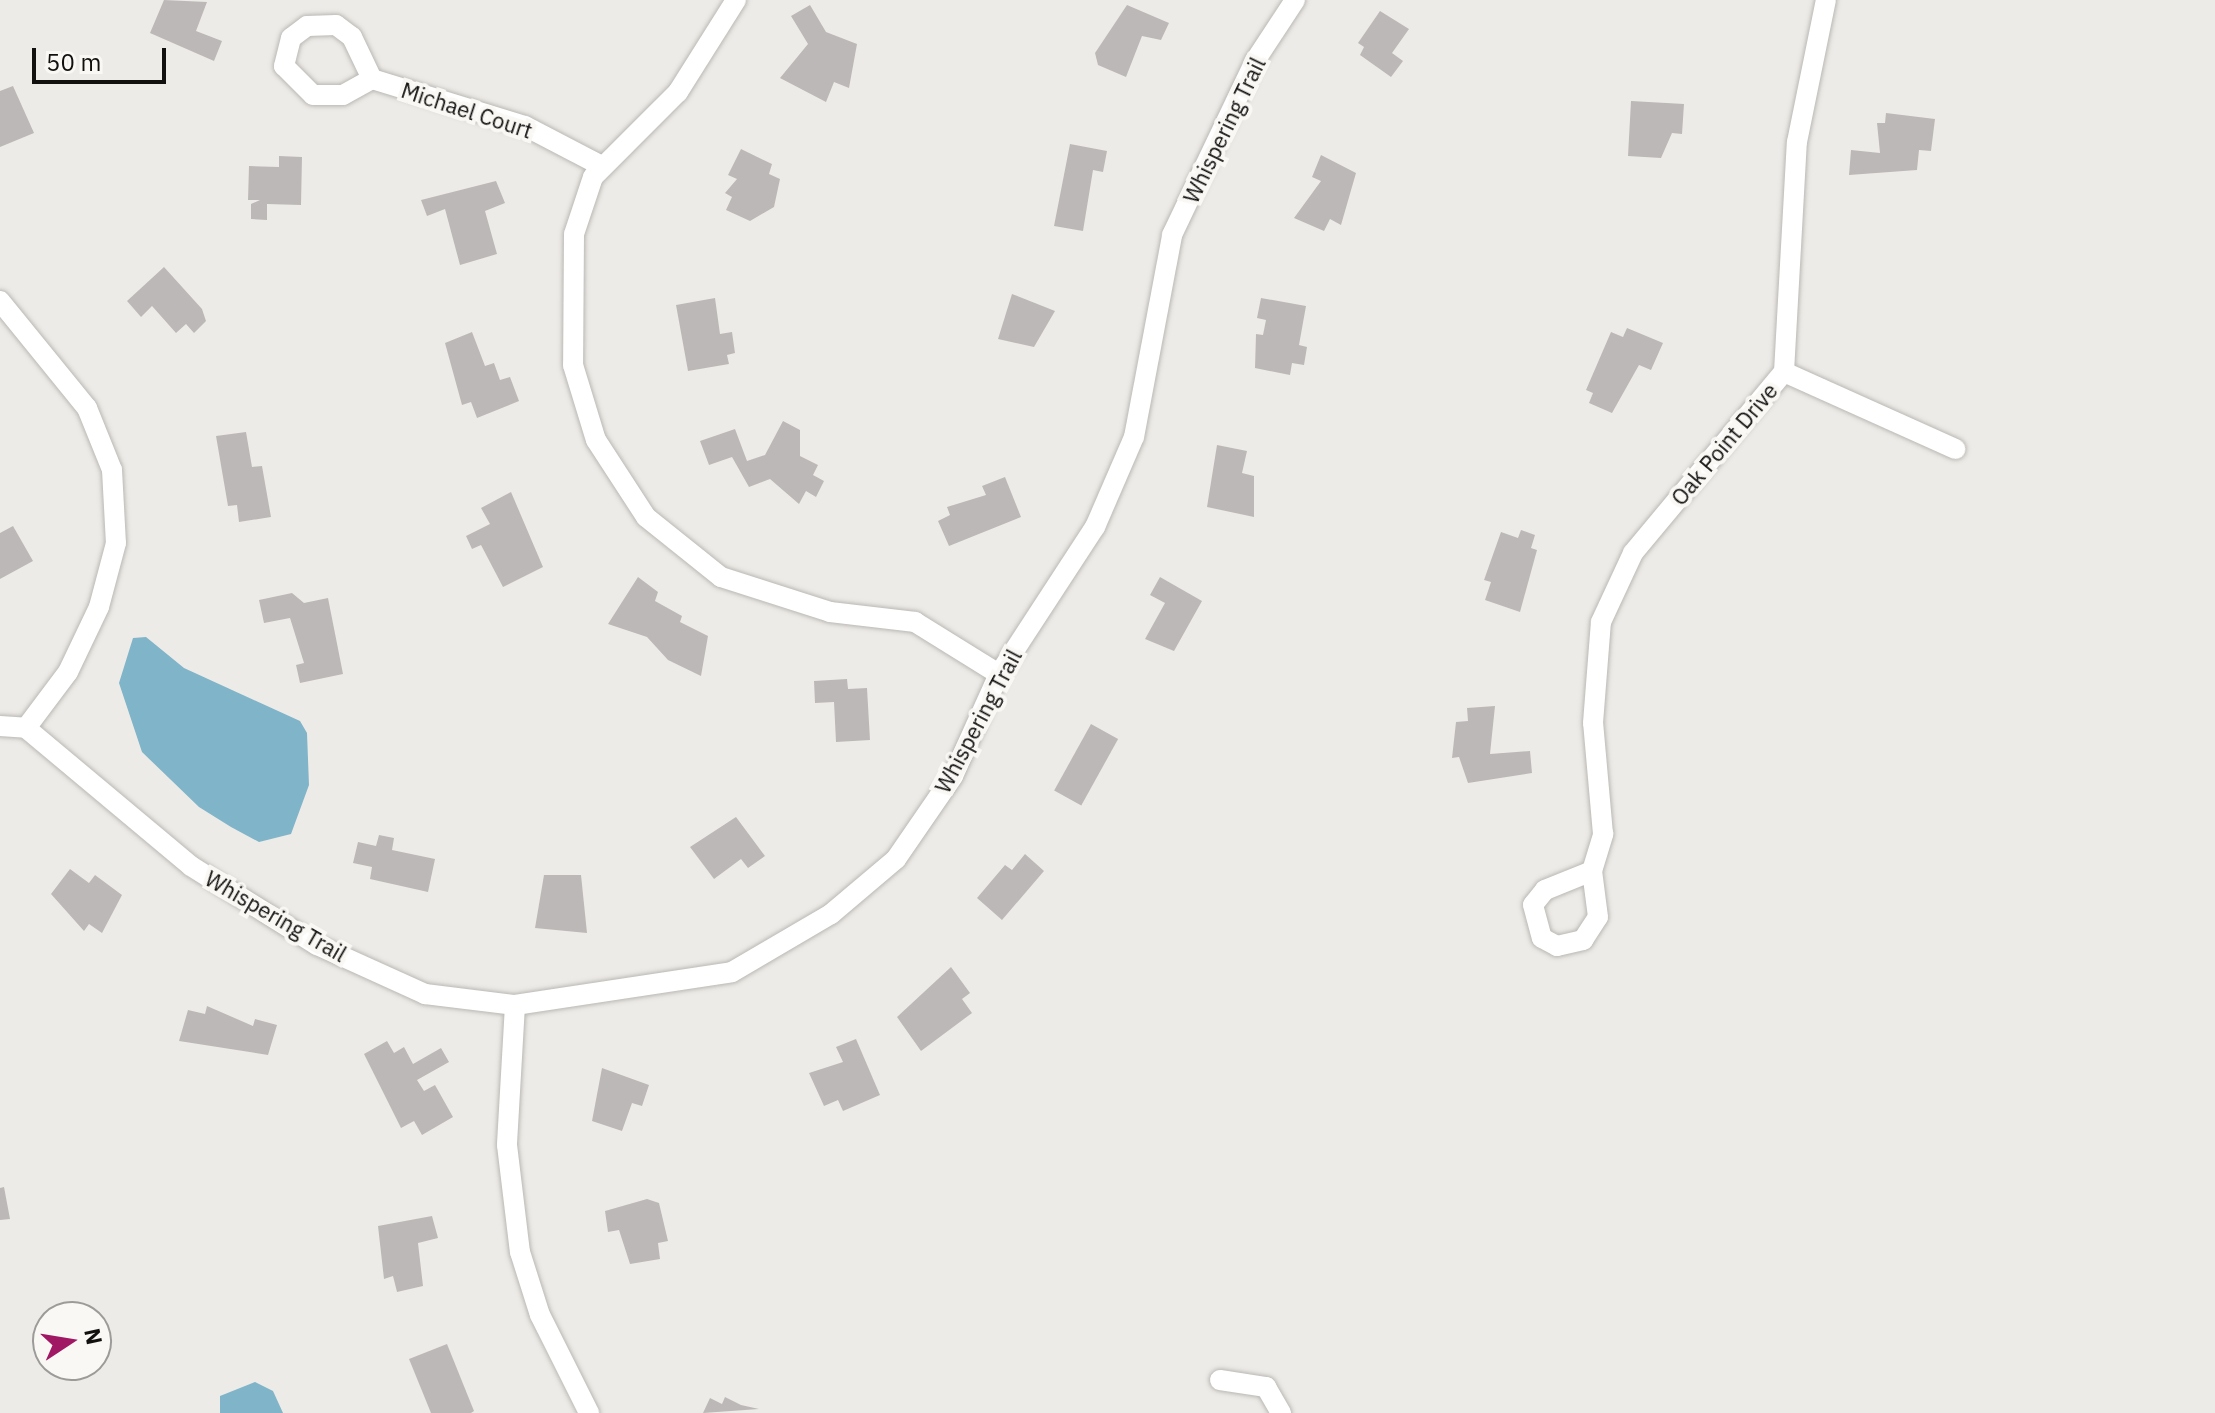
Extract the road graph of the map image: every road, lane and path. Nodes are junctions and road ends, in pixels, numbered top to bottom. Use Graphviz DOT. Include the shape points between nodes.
graph roads {
  1 [pos="736,0"];
  2 [pos="1295,0"];
  3 [pos="1826,0"];
  4 [pos="372,79"];
  5 [pos="602,166"];
  6 [pos="0,301"];
  7 [pos="1784,372"];
  8 [pos="1955,449"];
  9 [pos="999,674"];
  10 [pos="0,726"];
  11 [pos="26,728"];
  12 [pos="1592,871"];
  13 [pos="515,1005"];
  14 [pos="1220,1380"];
  15 [pos="589,1413"];
  16 [pos="1281,1413"];
  1 -- 5 [label="street" via="678,92"];
  2 -- 9 [label="street, Whispering Trail" via="1255,61 1172,235 1134,437 1095,527"];
  3 -- 7 [label="street, Oak Point Drive" via="1797,142 1795,287"];
  4 -- 5 [label="street, Michael Court" via="525,126"];
  5 -- 9 [label="street" via="574,234 573,365 596,440 646,517 721,577 830,612 915,622"];
  6 -- 11 [label="street" via="87,408 112,470 116,543 99,607 68,672"];
  7 -- 8 [label="street"];
  7 -- 12 [label="street, Oak Point Drive" via="1633,553 1601,622 1593,723 1603,834"];
  9 -- 13 [label="street, Whispering Trail" via="953,776 896,859 831,914 732,972"];
  10 -- 11 [label="street"];
  11 -- 13 [label="street, Whispering Trail" via="191,866 317,945 425,994"];
  13 -- 15 [label="street" via="507,1145 520,1252 540,1315"];
  14 -- 16 [label="street" via="1266,1387"];
}
